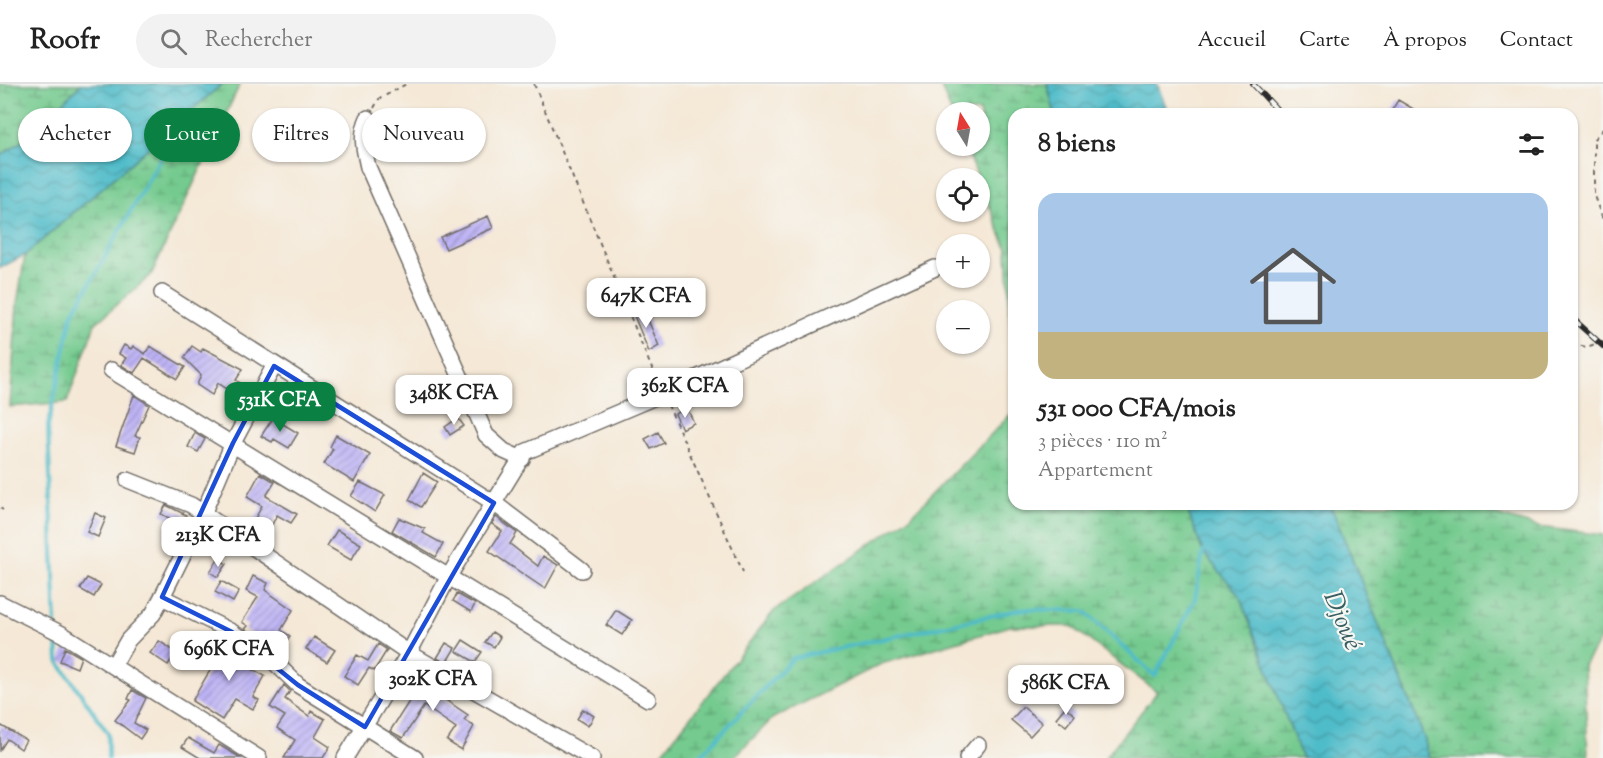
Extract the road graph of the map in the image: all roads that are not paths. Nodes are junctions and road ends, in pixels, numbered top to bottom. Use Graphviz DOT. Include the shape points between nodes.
graph roads {
  1 [pos="367,162"];
  2 [pos="935,268"];
  3 [pos="162,292"];
  4 [pos="274,366"];
  5 [pos="111,370"];
  6 [pos="233,443"];
  7 [pos="522,459"];
  8 [pos="128,480"];
  9 [pos="494,503"];
  10 [pos="203,514"];
  11 [pos="582,570"];
  12 [pos="449,576"];
  13 [pos="162,597"];
  14 [pos="0,603"];
  15 [pos="409,653"];
  16 [pos="113,666"];
  17 [pos="648,699"];
  18 [pos="364,727"];
  19 [pos="978,745"];
  20 [pos="259,758"];
  21 [pos="345,758"];
  22 [pos="415,758"];
  23 [pos="592,758"];
  24 [pos="967,758"];
  1 -- 7 [label="street" via="486,435 504,451"];
  2 -- 7 [label="street" via="662,394 525,452"];
  3 -- 4 [label="street"];
  4 -- 6 [label="street"];
  4 -- 9 [label="street"];
  5 -- 6 [label="street"];
  6 -- 10 [label="street"];
  6 -- 12 [label="street"];
  7 -- 9 [label="street"];
  8 -- 10 [label="street" via="191,504"];
  9 -- 11 [label="street"];
  9 -- 12 [label="street"];
  10 -- 13 [label="street"];
  10 -- 15 [label="street"];
  12 -- 15 [label="street"];
  12 -- 17 [label="street"];
  13 -- 16 [label="street"];
  13 -- 18 [label="street" via="232,632 268,656 298,685"];
  14 -- 16 [label="street" via="62,634"];
  15 -- 18 [label="street"];
  15 -- 23 [label="street"];
  16 -- 20 [label="street"];
  18 -- 21 [label="street"];
  18 -- 22 [label="street"];
  19 -- 24 [label="street"];
}
